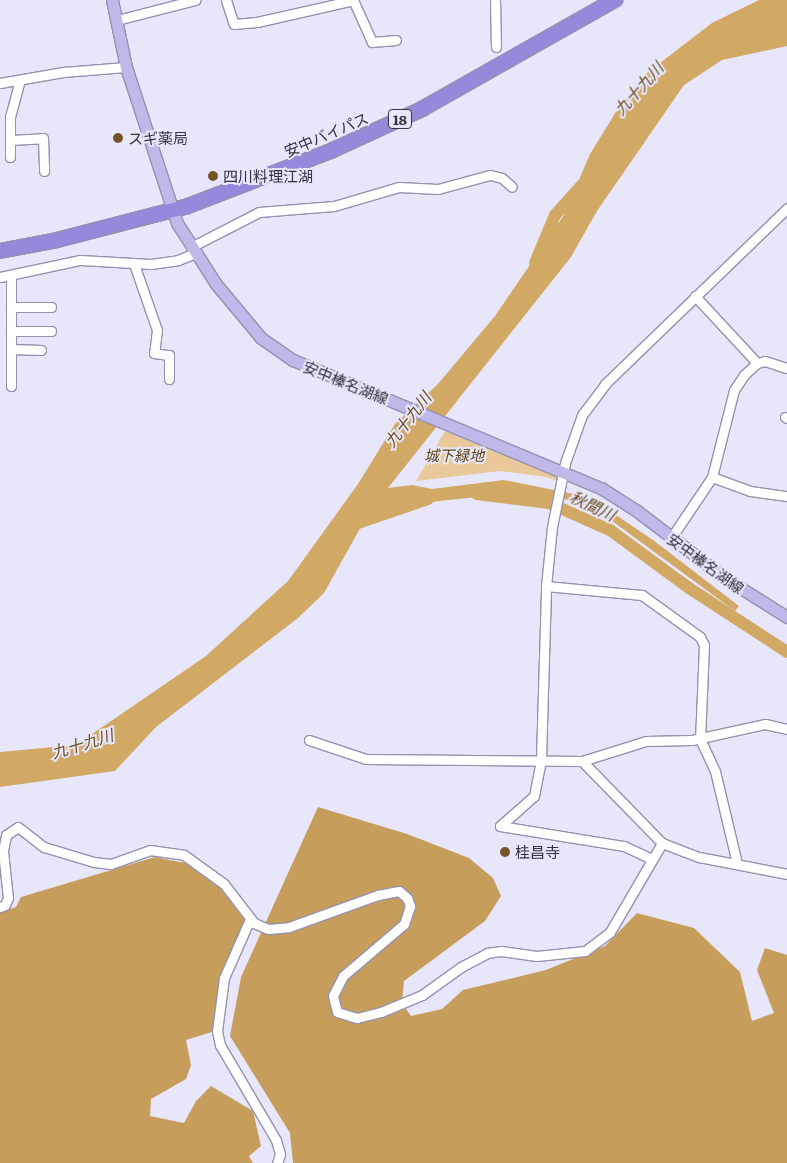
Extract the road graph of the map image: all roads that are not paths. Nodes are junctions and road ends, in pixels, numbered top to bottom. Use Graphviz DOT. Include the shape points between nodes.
graph roads {
  1 [pos="112,0"];
  2 [pos="226,0"];
  3 [pos="495,0"];
  4 [pos="615,0"];
  5 [pos="190,1"];
  6 [pos="354,1"];
  7 [pos="117,20"];
  8 [pos="396,40"];
  9 [pos="496,47"];
  10 [pos="126,66"];
  11 [pos="20,80"];
  12 [pos="0,82"];
  13 [pos="10,140"];
  14 [pos="10,157"];
  15 [pos="44,171"];
  16 [pos="512,187"];
  17 [pos="787,208"];
  18 [pos="172,210"];
  19 [pos="193,250"];
  20 [pos="0,251"];
  21 [pos="134,264"];
  22 [pos="11,276"];
  23 [pos="0,277"];
  24 [pos="695,296"];
  25 [pos="11,307"];
  26 [pos="51,307"];
  27 [pos="11,330"];
  28 [pos="50,331"];
  29 [pos="11,349"];
  30 [pos="41,350"];
  31 [pos="757,363"];
  32 [pos="787,368"];
  33 [pos="169,379"];
  34 [pos="11,386"];
  35 [pos="564,471"];
  36 [pos="712,477"];
  37 [pos="787,496"];
  38 [pos="671,538"];
  39 [pos="546,586"];
  40 [pos="787,617"];
  41 [pos="787,729"];
  42 [pos="700,739"];
  43 [pos="310,740"];
  44 [pos="541,759"];
  45 [pos="582,761"];
  46 [pos="662,843"];
  47 [pos="652,859"];
  48 [pos="737,863"];
  49 [pos="787,874"];
  50 [pos="0,907"];
  51 [pos="250,918"];
  52 [pos="277,1163"];
  1 -- 7 [label="main road, 安中榛名湖線"];
  2 -- 6 [label="street" via="234,24"];
  3 -- 9 [label="street"];
  4 -- 18 [label="highway, 安中バイパス / 18" via="422,109 325,154"];
  5 -- 7 [label="street"];
  6 -- 8 [label="street" via="372,42"];
  7 -- 10 [label="main road, 安中榛名湖線"];
  10 -- 11 [label="street"];
  10 -- 18 [label="main road, 安中榛名湖線"];
  11 -- 12 [label="street"];
  11 -- 13 [label="street" via="10,117"];
  13 -- 14 [label="street"];
  13 -- 15 [label="street" via="42,138"];
  16 -- 19 [label="street" via="502,178 490,176 438,189 399,188 334,206 259,212"];
  17 -- 24 [label="street"];
  18 -- 19 [label="main road, 安中榛名湖線"];
  18 -- 20 [label="highway, 安中バイパス / 18" via="57,240"];
  19 -- 21 [label="street" via="178,260"];
  19 -- 35 [label="main road, 安中榛名湖線" via="246,322 271,347 293,360"];
  21 -- 22 [label="street" via="80,260"];
  21 -- 33 [label="street" via="157,330 154,353 169,355"];
  22 -- 23 [label="street"];
  22 -- 25 [label="street"];
  24 -- 31 [label="street"];
  24 -- 35 [label="street" via="592,399 574,433"];
  25 -- 26 [label="street"];
  25 -- 27 [label="street"];
  27 -- 28 [label="street"];
  27 -- 29 [label="street"];
  29 -- 30 [label="street"];
  29 -- 34 [label="street"];
  31 -- 32 [label="street" via="765,361"];
  31 -- 36 [label="street" via="734,390"];
  35 -- 38 [label="main road, 安中榛名湖線" via="617,497"];
  35 -- 39 [label="street" via="552,527"];
  36 -- 37 [label="street" via="750,491"];
  36 -- 38 [label="street"];
  38 -- 40 [label="main road, 安中榛名湖線" via="754,598"];
  39 -- 42 [label="street" via="642,595 700,637 704,645"];
  39 -- 44 [label="street"];
  41 -- 42 [label="street" via="765,724"];
  42 -- 45 [label="street" via="646,741"];
  42 -- 48 [label="street" via="715,771"];
  43 -- 44 [label="street" via="366,759 405,762"];
  44 -- 45 [label="street"];
  44 -- 47 [label="street" via="534,796 500,826 624,846"];
  45 -- 46 [label="street"];
  46 -- 47 [label="street"];
  46 -- 48 [label="street" via="699,858"];
  47 -- 51 [label="street" via="610,932 585,951 537,956 501,951 487,953 461,967 422,996 357,1018 337,1012 333,1002 337,988 343,976 404,924 410,906 407,898 399,892 388,892 278,929 260,926"];
  48 -- 49 [label="street"];
  50 -- 51 [label="street" via="8,898 4,851 6,835 18,827 44,847 94,862 111,864 150,850 184,855 224,884"];
  51 -- 52 [label="street" via="224,978 217,1031 220,1045 276,1140 280,1154"];
}
